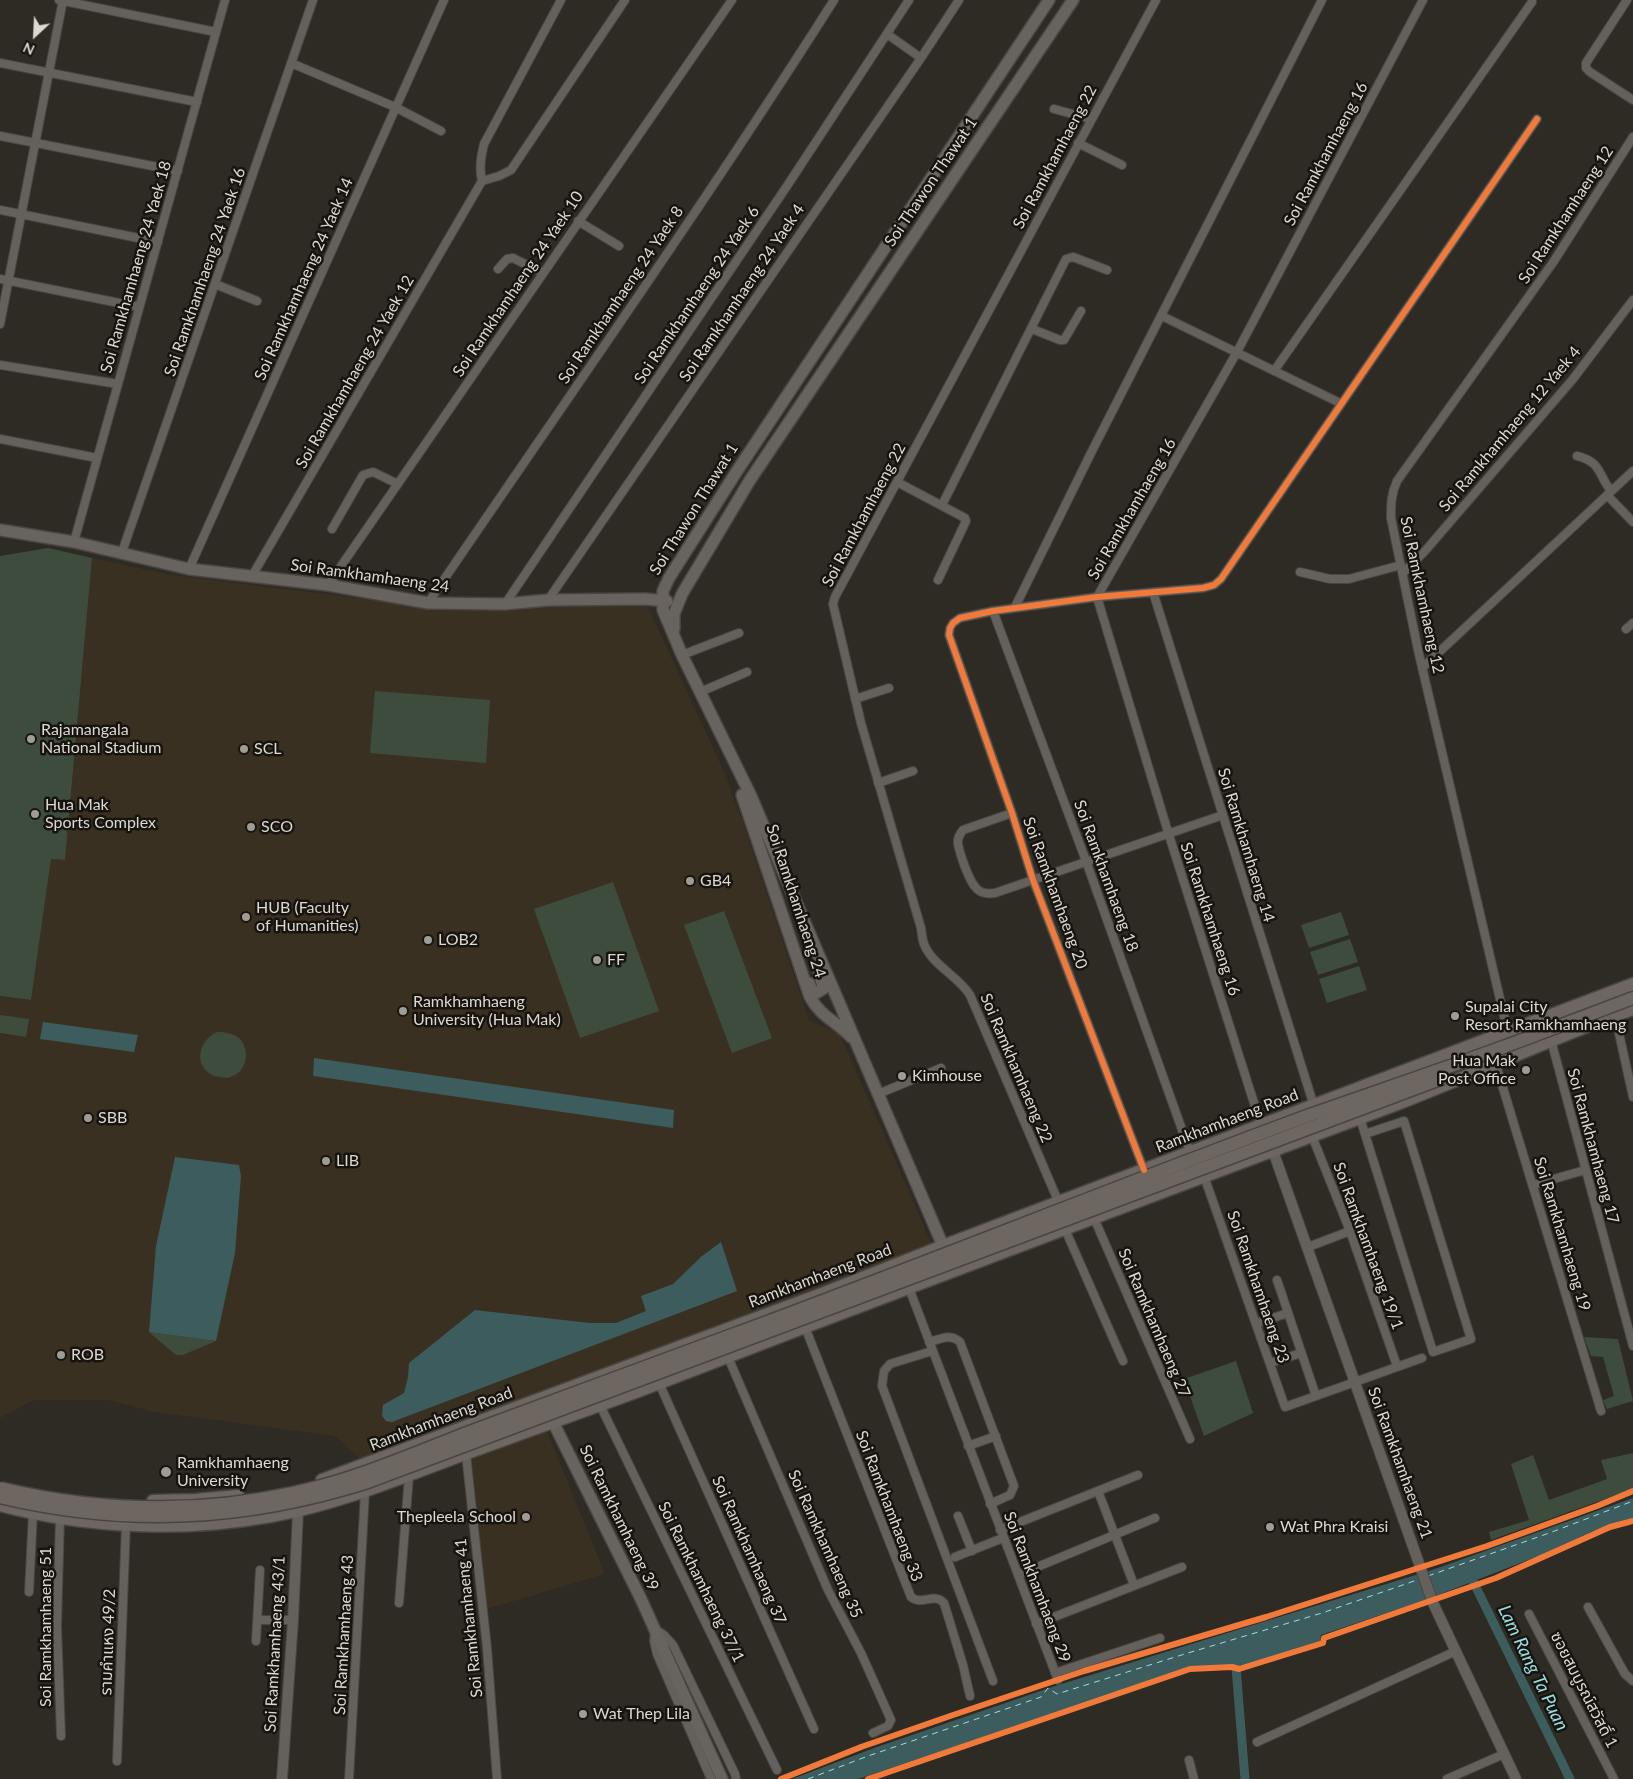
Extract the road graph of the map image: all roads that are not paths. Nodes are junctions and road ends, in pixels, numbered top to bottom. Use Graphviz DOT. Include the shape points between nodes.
graph roads {
  1 [pos="62,0"];
  2 [pos="225,0"];
  3 [pos="313,0"];
  4 [pos="444,0"];
  5 [pos="561,0"];
  6 [pos="625,0"];
  7 [pos="732,0"];
  8 [pos="834,0"];
  9 [pos="909,0"];
  10 [pos="959,0"];
  11 [pos="1049,0"];
  12 [pos="1073,0"];
  13 [pos="1156,0"];
  14 [pos="1322,0"];
  15 [pos="1422,0"];
  16 [pos="1627,0"];
  17 [pos="1532,2"];
  18 [pos="216,32"];
  19 [pos="887,34"];
  20 [pos="921,58"];
  21 [pos="0,63"];
  22 [pos="291,63"];
  23 [pos="49,72"];
  24 [pos="1633,100"];
  25 [pos="197,102"];
  26 [pos="395,107"];
  27 [pos="1054,109"];
  28 [pos="1091,119"];
  29 [pos="1536,119"];
  30 [pos="441,131"];
  31 [pos="961,134"];
  32 [pos="0,136"];
  33 [pos="1633,137"];
  34 [pos="35,142"];
  35 [pos="976,144"];
  36 [pos="1078,144"];
  37 [pos="1122,165"];
  38 [pos="178,171"];
  39 [pos="482,181"];
  40 [pos="0,210"];
  41 [pos="21,214"];
  42 [pos="578,221"];
  43 [pos="158,242"];
  44 [pos="619,246"];
  45 [pos="498,269"];
  46 [pos="1108,270"];
  47 [pos="543,273"];
  48 [pos="0,280"];
  49 [pos="8,281"];
  50 [pos="215,284"];
  51 [pos="1633,300"];
  52 [pos="257,301"];
  53 [pos="140,308"];
  54 [pos="1081,311"];
  55 [pos="1162,316"];
  56 [pos="0,324"];
  57 [pos="1032,328"];
  58 [pos="1237,352"];
  59 [pos="0,365"];
  60 [pos="1274,371"];
  61 [pos="118,384"];
  62 [pos="1340,403"];
  63 [pos="0,440"];
  64 [pos="1577,456"];
  65 [pos="98,458"];
  66 [pos="737,471"];
  67 [pos="1633,471"];
  68 [pos="750,480"];
  69 [pos="897,482"];
  70 [pos="398,484"];
  71 [pos="1609,493"];
  72 [pos="942,505"];
  73 [pos="1633,522"];
  74 [pos="332,529"];
  75 [pos="0,530"];
  76 [pos="74,542"];
  77 [pos="122,552"];
  78 [pos="189,569"];
  79 [pos="1402,569"];
  80 [pos="1300,572"];
  81 [pos="252,576"];
  82 [pos="669,578"];
  83 [pos="938,580"];
  84 [pos="328,586"];
  85 [pos="1153,592"];
  86 [pos="682,594"];
  87 [pos="1097,597"];
  88 [pos="645,599"];
  89 [pos="548,600"];
  90 [pos="662,601"];
  91 [pos="428,604"];
  92 [pos="505,604"];
  93 [pos="1015,607"];
  94 [pos="993,611"];
  95 [pos="1633,622"];
  96 [pos="1626,630"];
  97 [pos="739,633"];
  98 [pos="674,636"];
  99 [pos="682,655"];
  100 [pos="1422,668"];
  101 [pos="747,672"];
  102 [pos="889,688"];
  103 [pos="700,692"];
  104 [pos="855,699"];
  105 [pos="731,754"];
  106 [pos="913,771"];
  107 [pos="878,783"];
  108 [pos="1012,813"];
  109 [pos="1222,815"];
  110 [pos="1168,832"];
  111 [pos="1086,861"];
  112 [pos="1033,880"];
  113 [pos="800,913"];
  114 [pos="804,975"];
  115 [pos="1633,984"];
  116 [pos="1633,998"];
  117 [pos="1633,1009"];
  118 [pos="1615,1015"];
  119 [pos="1508,1033"];
  120 [pos="855,1042"];
  121 [pos="1548,1042"];
  122 [pos="1496,1065"];
  123 [pos="941,1068"];
  124 [pos="878,1094"];
  125 [pos="1633,1098"];
  126 [pos="1314,1106"];
  127 [pos="1360,1118"];
  128 [pos="1261,1125"];
  129 [pos="1365,1134"];
  130 [pos="1312,1136"];
  131 [pos="1273,1150"];
  132 [pos="1190,1152"];
  133 [pos="1144,1170"];
  134 [pos="1585,1170"];
  135 [pos="1204,1176"];
  136 [pos="1120,1179"];
  137 [pos="1533,1185"];
  138 [pos="1059,1203"];
  139 [pos="1130,1204"];
  140 [pos="1094,1218"];
  141 [pos="1065,1229"];
  142 [pos="1350,1231"];
  143 [pos="943,1246"];
  144 [pos="1308,1247"];
  145 [pos="961,1269"];
  146 [pos="1277,1280"];
  147 [pos="909,1288"];
  148 [pos="1288,1313"];
  149 [pos="1257,1324"];
  150 [pos="805,1327"];
  151 [pos="929,1342"];
  152 [pos="1633,1346"];
  153 [pos="932,1351"];
  154 [pos="1301,1353"];
  155 [pos="728,1357"];
  156 [pos="1422,1358"];
  157 [pos="1123,1361"];
  158 [pos="1270,1363"];
  159 [pos="1397,1366"];
  160 [pos="1354,1382"];
  161 [pos="659,1383"];
  162 [pos="1316,1396"];
  163 [pos="542,1398"];
  164 [pos="600,1405"];
  165 [pos="1600,1411"];
  166 [pos="553,1422"];
  167 [pos="996,1436"];
  168 [pos="1190,1439"];
  169 [pos="968,1446"];
  170 [pos="466,1454"];
  171 [pos="351,1470"];
  172 [pos="1138,1475"];
  173 [pos="409,1476"];
  174 [pos="0,1482"];
  175 [pos="0,1488"];
  176 [pos="1098,1491"];
  177 [pos="363,1493"];
  178 [pos="0,1498"];
  179 [pos="990,1504"];
  180 [pos="0,1505"];
  181 [pos="298,1511"];
  182 [pos="33,1513"];
  183 [pos="958,1516"];
  184 [pos="60,1517"];
  185 [pos="1155,1518"];
  186 [pos="126,1524"];
  187 [pos="1000,1530"];
  188 [pos="1116,1535"];
  189 [pos="1003,1538"];
  190 [pos="972,1550"];
  191 [pos="955,1557"];
  192 [pos="1182,1567"];
  193 [pos="260,1570"];
  194 [pos="1018,1575"];
  195 [pos="1134,1585"];
  196 [pos="29,1592"];
  197 [pos="399,1603"];
  198 [pos="1588,1607"];
  199 [pos="1529,1614"];
  200 [pos="258,1620"];
  201 [pos="293,1620"];
  202 [pos="1036,1624"];
  203 [pos="655,1629"];
  204 [pos="1160,1638"];
  205 [pos="256,1641"];
  206 [pos="1456,1651"];
  207 [pos="993,1681"];
  208 [pos="1633,1681"];
  209 [pos="970,1696"];
  210 [pos="814,1729"];
  211 [pos="873,1733"];
  212 [pos="61,1736"];
  213 [pos="1257,1742"];
  214 [pos="1504,1754"];
  215 [pos="1190,1760"];
  216 [pos="118,1761"];
  217 [pos="777,1770"];
  218 [pos="282,1779"];
  219 [pos="349,1779"];
  220 [pos="497,1779"];
  221 [pos="711,1779"];
  222 [pos="722,1779"];
  223 [pos="736,1779"];
  224 [pos="1194,1779"];
  225 [pos="1447,1779"];
  226 [pos="1516,1779"];
  227 [pos="1614,1779"];
  1 -- 18 [label="street"];
  1 -- 23 [label="street"];
  2 -- 18 [label="street, Soi Ramkhamhaeng 24 Yaek 18"];
  3 -- 22 [label="street, Soi Ramkhamhaeng 24 Yaek 16"];
  4 -- 26 [label="street, Soi Ramkhamhaeng 24 Yaek 14"];
  5 -- 39 [label="street" via="484,144"];
  6 -- 39 [label="street" via="511,170"];
  7 -- 42 [label="street, Soi Ramkhamhaeng 24 Yaek 10"];
  8 -- 91 [label="street, Soi Ramkhamhaeng 24 Yaek 8"];
  9 -- 19 [label="street, Soi Ramkhamhaeng 24 Yaek 6"];
  10 -- 20 [label="street, Soi Ramkhamhaeng 24 Yaek 4"];
  11 -- 31 [label="main road, Soi Thawon Thawat 1"];
  12 -- 35 [label="main road, Soi Thawon Thawat 1"];
  13 -- 28 [label="street, Soi Ramkhamhaeng 22"];
  14 -- 55 [label="street"];
  15 -- 58 [label="street, Soi Ramkhamhaeng 16"];
  16 -- 24 [label="street" via="1586,63 1586,68"];
  17 -- 60 [label="street"];
  18 -- 25 [label="street, Soi Ramkhamhaeng 24 Yaek 18"];
  19 -- 20 [label="street"];
  19 -- 92 [label="street, Soi Ramkhamhaeng 24 Yaek 6"];
  20 -- 89 [label="street, Soi Ramkhamhaeng 24 Yaek 4"];
  21 -- 23 [label="street"];
  22 -- 26 [label="street"];
  22 -- 50 [label="street, Soi Ramkhamhaeng 24 Yaek 16"];
  23 -- 25 [label="street"];
  23 -- 34 [label="street"];
  25 -- 38 [label="street, Soi Ramkhamhaeng 24 Yaek 18"];
  26 -- 30 [label="street"];
  26 -- 78 [label="street, Soi Ramkhamhaeng 24 Yaek 14"];
  27 -- 28 [label="street"];
  28 -- 36 [label="street, Soi Ramkhamhaeng 22"];
  29 -- 62 [label="street"];
  31 -- 35 [label="main road"];
  31 -- 66 [label="main road, Soi Thawon Thawat 1"];
  32 -- 34 [label="street"];
  33 -- 79 [label="street, Soi Ramkhamhaeng 12" via="1554,261 1397,481 1390,503"];
  34 -- 38 [label="street"];
  34 -- 41 [label="street"];
  35 -- 68 [label="main road, Soi Thawon Thawat 1"];
  36 -- 37 [label="street"];
  36 -- 69 [label="street, Soi Ramkhamhaeng 22"];
  38 -- 43 [label="street, Soi Ramkhamhaeng 24 Yaek 18"];
  39 -- 81 [label="street, Soi Ramkhamhaeng 24 Yaek 12"];
  40 -- 41 [label="street"];
  41 -- 43 [label="street"];
  41 -- 49 [label="street"];
  42 -- 44 [label="street"];
  42 -- 47 [label="street, Soi Ramkhamhaeng 24 Yaek 10"];
  43 -- 53 [label="street, Soi Ramkhamhaeng 24 Yaek 18"];
  45 -- 47 [label="street" via="513,258"];
  46 -- 57 [label="street" via="1073,256 1066,259"];
  47 -- 70 [label="street, Soi Ramkhamhaeng 24 Yaek 10"];
  48 -- 49 [label="street"];
  49 -- 53 [label="street"];
  49 -- 56 [label="street"];
  50 -- 52 [label="street"];
  50 -- 77 [label="street, Soi Ramkhamhaeng 24 Yaek 16"];
  51 -- 79 [label="street, Soi Ramkhamhaeng 12 Yaek 4" via="1573,378 1425,551"];
  53 -- 61 [label="street, Soi Ramkhamhaeng 24 Yaek 18"];
  54 -- 57 [label="street" via="1064,340"];
  55 -- 58 [label="street"];
  55 -- 93 [label="street"];
  57 -- 72 [label="street"];
  58 -- 60 [label="street"];
  58 -- 87 [label="street, Soi Ramkhamhaeng 16"];
  59 -- 61 [label="street"];
  60 -- 62 [label="street"];
  61 -- 65 [label="street, Soi Ramkhamhaeng 24 Yaek 18"];
  62 -- 85 [label="street" via="1222,579 1203,588"];
  63 -- 65 [label="street"];
  64 -- 71 [label="street" via="1592,462 1603,474"];
  65 -- 76 [label="street, Soi Ramkhamhaeng 24 Yaek 18"];
  66 -- 68 [label="main road" via="734,477 737,480 744,484"];
  66 -- 82 [label="main road, Soi Thawon Thawat 1"];
  67 -- 71 [label="street"];
  68 -- 86 [label="main road, Soi Thawon Thawat 1"];
  69 -- 72 [label="street"];
  69 -- 104 [label="street, Soi Ramkhamhaeng 22" via="833,604"];
  70 -- 74 [label="street" via="374,472 363,475"];
  70 -- 84 [label="street, Soi Ramkhamhaeng 24 Yaek 10"];
  71 -- 73 [label="street"];
  71 -- 100 [label="street"];
  72 -- 83 [label="street" via="966,521"];
  75 -- 76 [label="main road, Soi Ramkhamhaeng 24"];
  76 -- 77 [label="main road, Soi Ramkhamhaeng 24"];
  77 -- 78 [label="main road, Soi Ramkhamhaeng 24"];
  78 -- 81 [label="main road, Soi Ramkhamhaeng 24"];
  79 -- 80 [label="street" via="1349,579 1330,579"];
  79 -- 100 [label="street, Soi Ramkhamhaeng 12"];
  81 -- 84 [label="main road, Soi Ramkhamhaeng 24"];
  82 -- 88 [label="main road"];
  82 -- 90 [label="main road, Soi Thawon Thawat 1"];
  84 -- 91 [label="main road, Soi Ramkhamhaeng 24"];
  85 -- 87 [label="street"];
  85 -- 109 [label="street, Soi Ramkhamhaeng 14"];
  86 -- 90 [label="main road, Soi Thawon Thawat 1"];
  86 -- 98 [label="main road" via="674,614"];
  87 -- 93 [label="street"];
  87 -- 110 [label="street, Soi Ramkhamhaeng 16"];
  88 -- 89 [label="main road, Soi Ramkhamhaeng 24"];
  88 -- 90 [label="main road, Soi Ramkhamhaeng 24"];
  88 -- 98 [label="main road"];
  89 -- 92 [label="main road, Soi Ramkhamhaeng 24"];
  90 -- 98 [label="main road, Soi Ramkhamhaeng 24"];
  91 -- 92 [label="main road, Soi Ramkhamhaeng 24"];
  93 -- 94 [label="street"];
  94 -- 108 [label="street, Soi Ramkhamhaeng 20" via="960,618 953,623 949,636"];
  94 -- 111 [label="street, Soi Ramkhamhaeng 18"];
  95 -- 96 [label="street"];
  97 -- 99 [label="street"];
  98 -- 99 [label="main road, Soi Ramkhamhaeng 24"];
  99 -- 103 [label="main road, Soi Ramkhamhaeng 24"];
  100 -- 119 [label="street, Soi Ramkhamhaeng 12"];
  101 -- 103 [label="street"];
  102 -- 104 [label="street"];
  103 -- 105 [label="main road, Soi Ramkhamhaeng 24"];
  104 -- 107 [label="street, Soi Ramkhamhaeng 22"];
  105 -- 113 [label="main road, Soi Ramkhamhaeng 24"];
  105 -- 114 [label="main road, Soi Ramkhamhaeng 24" via="734,772"];
  106 -- 107 [label="street"];
  107 -- 138 [label="street, Soi Ramkhamhaeng 22" via="924,945 970,995"];
  108 -- 112 [label="street, Soi Ramkhamhaeng 20"];
  108 -- 112 [label="street" via="963,830 958,844 970,879 985,894"];
  109 -- 110 [label="street"];
  109 -- 126 [label="street, Soi Ramkhamhaeng 14"];
  110 -- 111 [label="street"];
  110 -- 128 [label="street, Soi Ramkhamhaeng 16"];
  111 -- 112 [label="street"];
  111 -- 132 [label="street, Soi Ramkhamhaeng 18"];
  112 -- 133 [label="street, Soi Ramkhamhaeng 20"];
  113 -- 114 [label="main road" via="824,988 816,993 812,991"];
  113 -- 120 [label="main road, Soi Ramkhamhaeng 24"];
  114 -- 120 [label="main road, Soi Ramkhamhaeng 24" via="815,1006"];
  115 -- 119 [label="main road, Ramkhamhaeng Road"];
  116 -- 175 [label="main road, Ramkhamhaeng Road, bridge" via="1306,1117 364,1474 247,1502 203,1506 82,1504"];
  117 -- 118 [label="main road, Ramkhamhaeng Road"];
  118 -- 121 [label="main road, Ramkhamhaeng Road"];
  118 -- 125 [label="street"];
  119 -- 126 [label="main road, Ramkhamhaeng Road"];
  120 -- 124 [label="main road, Soi Ramkhamhaeng 24"];
  121 -- 122 [label="main road, Ramkhamhaeng Road"];
  121 -- 134 [label="street, Soi Ramkhamhaeng 17"];
  121 -- 178 [label="main road, Ramkhamhaeng Road, bridge" via="1443,1078 330,1494 249,1510 165,1516 80,1512"];
  122 -- 127 [label="main road, Ramkhamhaeng Road"];
  122 -- 137 [label="street, Soi Ramkhamhaeng 19"];
  123 -- 124 [label="street"];
  124 -- 143 [label="main road, Soi Ramkhamhaeng 24"];
  126 -- 128 [label="main road, Ramkhamhaeng Road"];
  127 -- 129 [label="street"];
  127 -- 130 [label="main road, Ramkhamhaeng Road"];
  128 -- 132 [label="main road, Ramkhamhaeng Road"];
  129 -- 129 [label="street" via="1434,1352 1471,1339 1404,1122"];
  130 -- 131 [label="main road, Ramkhamhaeng Road"];
  130 -- 142 [label="street, Soi Ramkhamhaeng 19/1"];
  131 -- 135 [label="main road, Ramkhamhaeng Road"];
  131 -- 144 [label="street, Soi Ramkhamhaeng 21"];
  132 -- 133 [label="main road, Ramkhamhaeng Road"];
  133 -- 136 [label="main road, Ramkhamhaeng Road"];
  134 -- 137 [label="street"];
  134 -- 152 [label="street, Soi Ramkhamhaeng 17"];
  135 -- 139 [label="main road, Ramkhamhaeng Road"];
  135 -- 149 [label="street, Soi Ramkhamhaeng 23"];
  136 -- 138 [label="main road, Ramkhamhaeng Road"];
  136 -- 139 [label="main road"];
  137 -- 165 [label="street, Soi Ramkhamhaeng 19"];
  138 -- 143 [label="main road, Ramkhamhaeng Road"];
  139 -- 140 [label="main road, Ramkhamhaeng Road"];
  140 -- 141 [label="main road, Ramkhamhaeng Road"];
  140 -- 168 [label="street, Soi Ramkhamhaeng 27"];
  141 -- 145 [label="main road, Ramkhamhaeng Road"];
  141 -- 157 [label="street"];
  142 -- 144 [label="street"];
  142 -- 159 [label="street, Soi Ramkhamhaeng 19/1"];
  143 -- 145 [label="main road"];
  143 -- 163 [label="main road, Ramkhamhaeng Road"];
  144 -- 160 [label="street, Soi Ramkhamhaeng 21"];
  145 -- 147 [label="main road, Ramkhamhaeng Road"];
  146 -- 148 [label="street"];
  147 -- 150 [label="main road, Ramkhamhaeng Road"];
  147 -- 151 [label="street, Soi Ramkhamhaeng 29"];
  148 -- 149 [label="street"];
  148 -- 154 [label="street"];
  149 -- 158 [label="street, Soi Ramkhamhaeng 23"];
  150 -- 155 [label="main road, Ramkhamhaeng Road"];
  150 -- 209 [label="street, Soi Ramkhamhaeng 33" via="910,1597 922,1601 934,1598 944,1603"];
  151 -- 153 [label="street, Soi Ramkhamhaeng 29"];
  151 -- 167 [label="street, Soi Ramkhamhaeng 29" via="950,1336 960,1342"];
  153 -- 169 [label="street, Soi Ramkhamhaeng 29"];
  153 -- 207 [label="street" via="890,1364 884,1371 882,1386"];
  154 -- 158 [label="street"];
  154 -- 162 [label="street"];
  155 -- 161 [label="main road, Ramkhamhaeng Road"];
  155 -- 211 [label="street, Soi Ramkhamhaeng 35" via="828,1590 862,1653 891,1720 888,1726"];
  156 -- 159 [label="street"];
  158 -- 162 [label="street, Soi Ramkhamhaeng 23" via="1285,1407"];
  159 -- 160 [label="street"];
  160 -- 162 [label="street"];
  160 -- 206 [label="street, Soi Ramkhamhaeng 21" via="1436,1608"];
  161 -- 164 [label="main road, Ramkhamhaeng Road"];
  161 -- 210 [label="street, Soi Ramkhamhaeng 37"];
  163 -- 166 [label="main road"];
  163 -- 171 [label="main road, Ramkhamhaeng Road"];
  164 -- 166 [label="main road, Ramkhamhaeng Road"];
  164 -- 217 [label="street, Soi Ramkhamhaeng 37/1"];
  166 -- 170 [label="main road, Ramkhamhaeng Road"];
  166 -- 203 [label="main road, Soi Ramkhamhaeng 39"];
  167 -- 169 [label="street"];
  167 -- 179 [label="street, Soi Ramkhamhaeng 29" via="1014,1486 1010,1496"];
  169 -- 179 [label="street, Soi Ramkhamhaeng 29"];
  170 -- 173 [label="main road, Ramkhamhaeng Road"];
  170 -- 220 [label="street, Soi Ramkhamhaeng 41"];
  171 -- 174 [label="main road, Ramkhamhaeng Road" via="268,1492 180,1500 100,1499 31,1490"];
  171 -- 177 [label="main road"];
  172 -- 176 [label="street"];
  173 -- 177 [label="main road, Ramkhamhaeng Road"];
  173 -- 197 [label="street"];
  176 -- 187 [label="street"];
  176 -- 188 [label="street"];
  177 -- 181 [label="main road, Ramkhamhaeng Road"];
  177 -- 219 [label="street, Soi Ramkhamhaeng 43"];
  179 -- 187 [label="street, Soi Ramkhamhaeng 29"];
  180 -- 182 [label="main road, Ramkhamhaeng Road"];
  181 -- 186 [label="main road, Ramkhamhaeng Road" via="211,1524"];
  181 -- 201 [label="street, Soi Ramkhamhaeng 43/1"];
  182 -- 184 [label="main road, Ramkhamhaeng Road"];
  182 -- 196 [label="street"];
  183 -- 190 [label="street"];
  184 -- 186 [label="main road, Ramkhamhaeng Road"];
  184 -- 212 [label="street, Soi Ramkhamhaeng 51" via="57,1626"];
  185 -- 188 [label="street"];
  186 -- 216 [label="street, รามคำแหง 49/2"];
  187 -- 189 [label="street, Soi Ramkhamhaeng 29"];
  188 -- 194 [label="street"];
  188 -- 195 [label="street"];
  189 -- 190 [label="street"];
  189 -- 194 [label="street, Soi Ramkhamhaeng 29"];
  190 -- 191 [label="street"];
  192 -- 195 [label="street"];
  193 -- 200 [label="street"];
  194 -- 202 [label="street, Soi Ramkhamhaeng 29"];
  195 -- 202 [label="street"];
  198 -- 208 [label="street" via="1625,1674"];
  199 -- 227 [label="street, ซอยสมบูรณ์สวัสดิ์ 1"];
  200 -- 201 [label="street"];
  200 -- 205 [label="street"];
  201 -- 218 [label="street, Soi Ramkhamhaeng 43/1"];
  202 -- 204 [label="street, Soi Ramkhamhaeng 29" via="1056,1676"];
  203 -- 221 [label="street, Soi Ramkhamhaeng 39" via="657,1654"];
  203 -- 222 [label="main road, Soi Ramkhamhaeng 39"];
  203 -- 223 [label="street, Soi Ramkhamhaeng 39" via="673,1645"];
  206 -- 213 [label="street"];
  206 -- 214 [label="street, Soi Ramkhamhaeng 21"];
  214 -- 225 [label="street"];
  214 -- 226 [label="street, Soi Ramkhamhaeng 21"];
  215 -- 224 [label="street"];
}
